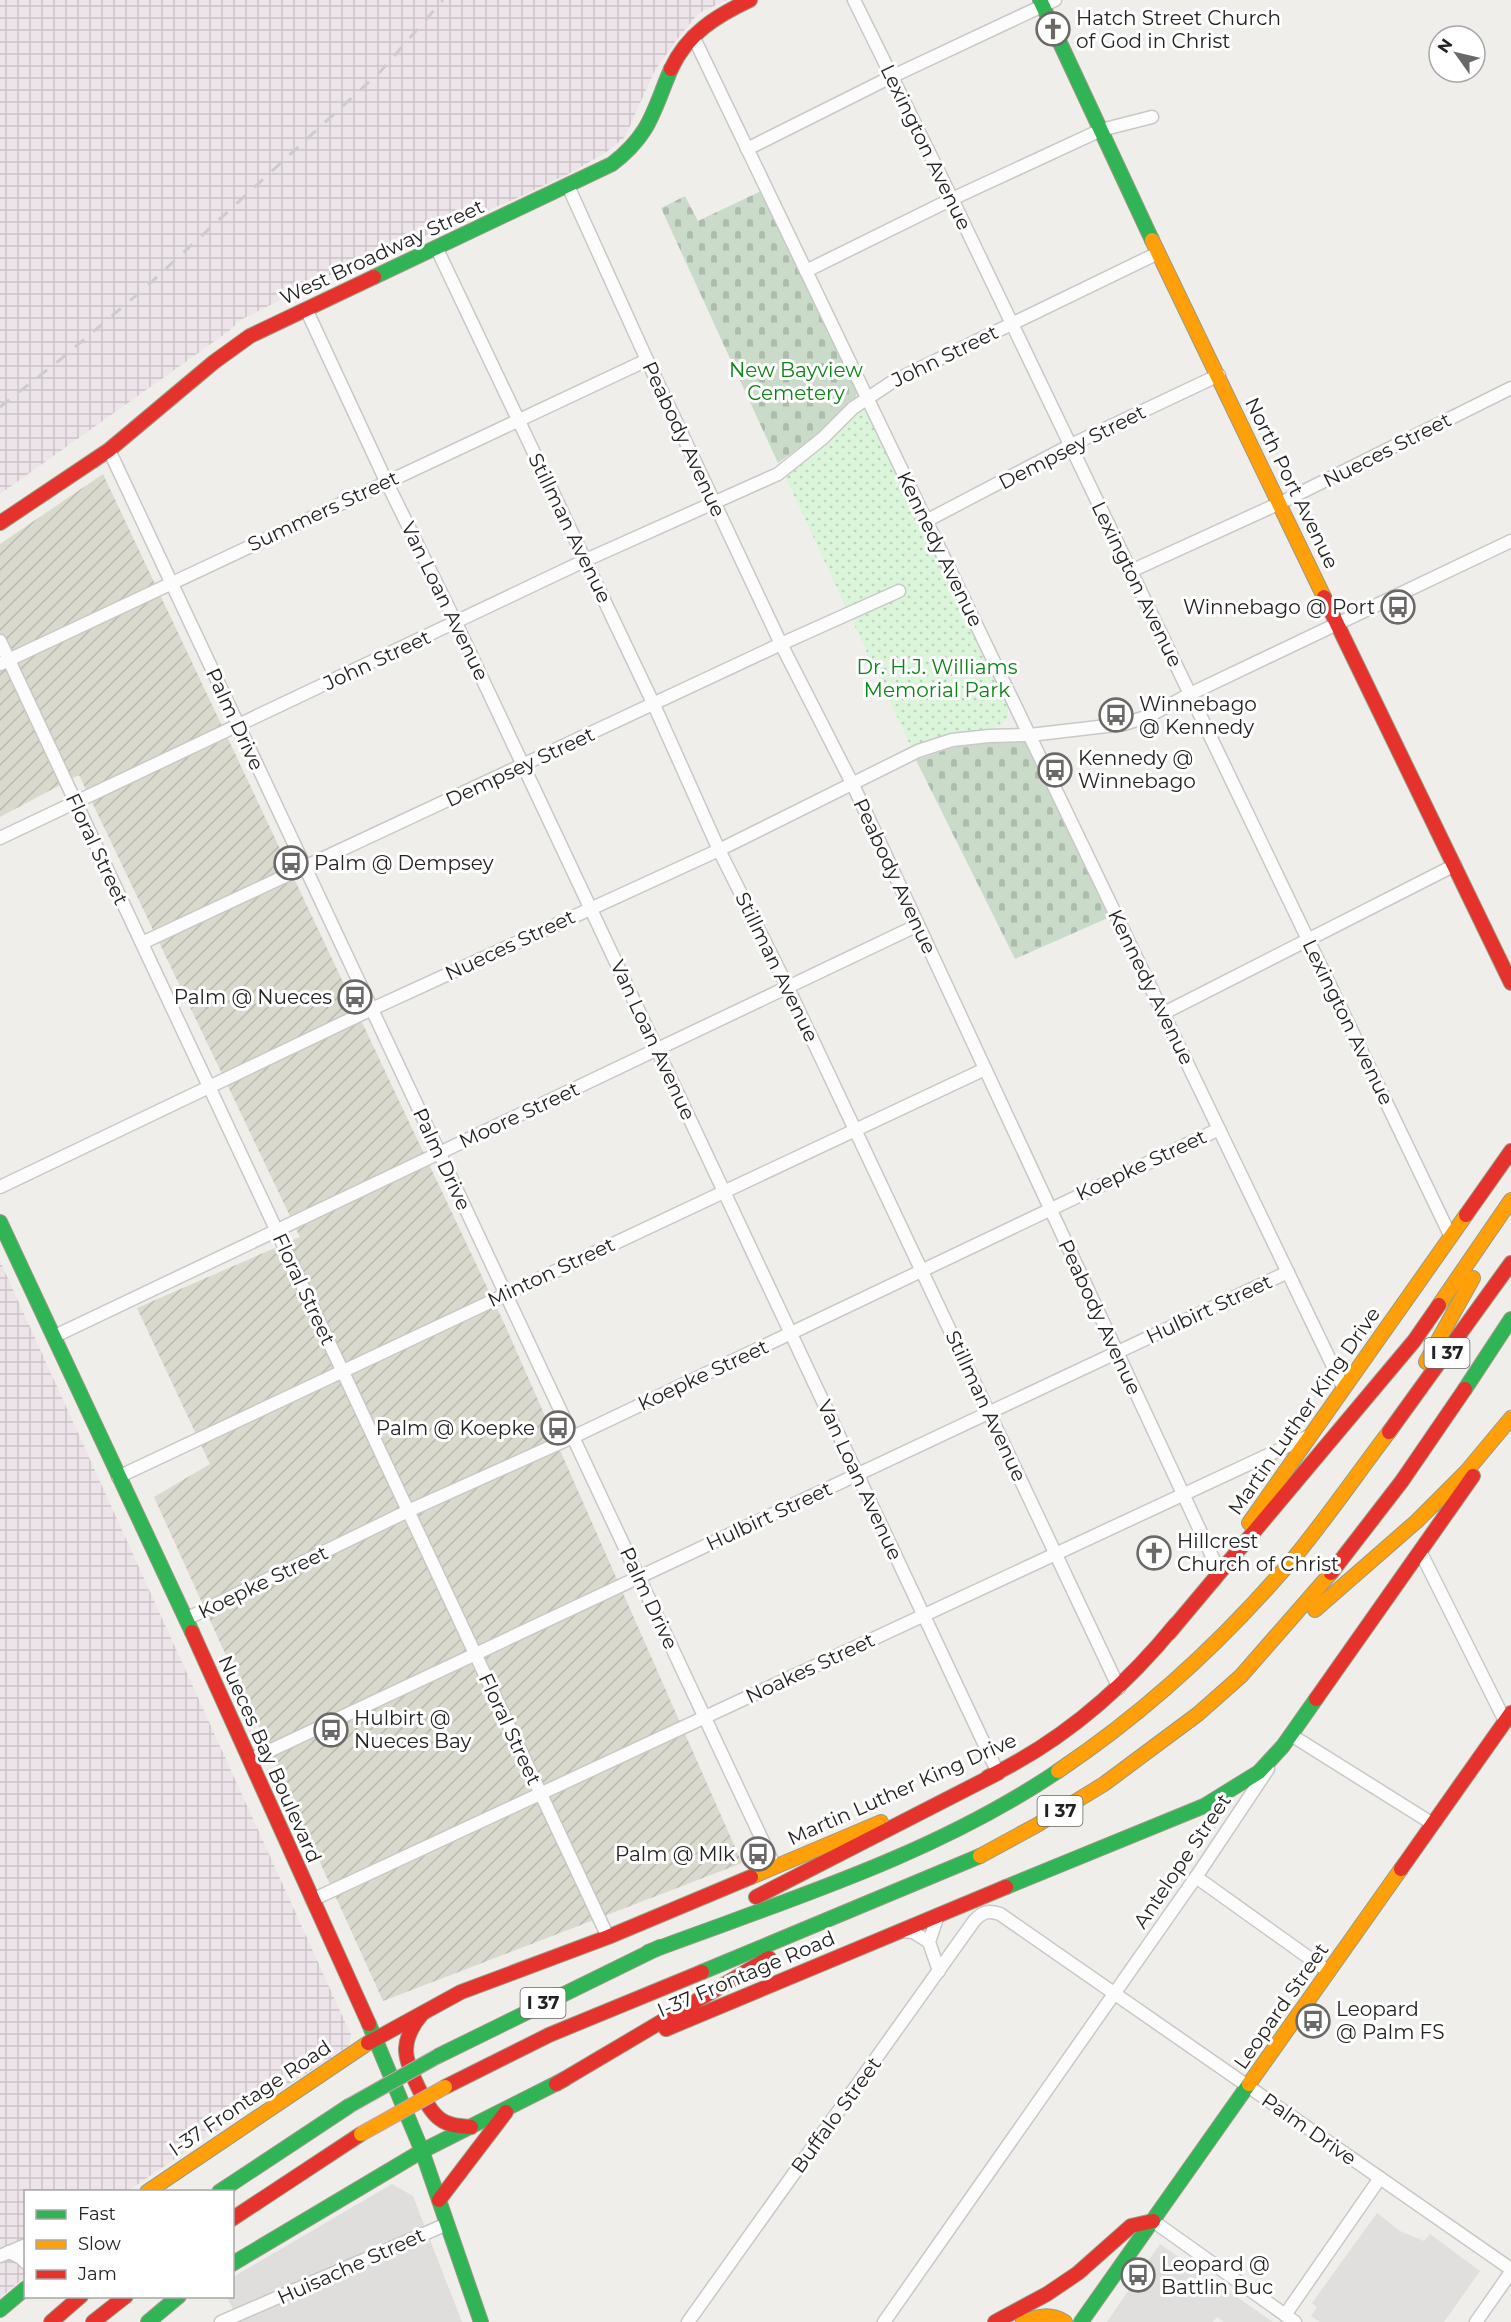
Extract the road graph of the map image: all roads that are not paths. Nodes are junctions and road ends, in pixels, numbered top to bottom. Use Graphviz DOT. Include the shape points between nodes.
graph roads {
  1 [pos="750,0"];
  2 [pos="854,0"];
  3 [pos="1046,2"];
  4 [pos="693,36"];
  5 [pos="891,77"];
  6 [pos="1152,117"];
  7 [pos="1101,130"];
  8 [pos="747,149"];
  9 [pos="568,186"];
  10 [pos="952,199"];
  11 [pos="436,247"];
  12 [pos="1158,253"];
  13 [pos="806,271"];
  14 [pos="306,309"];
  15 [pos="1012,323"];
  16 [pos="647,360"];
  17 [pos="1219,375"];
  18 [pos="1511,388"];
  19 [pos="867,397"];
  20 [pos="517,420"];
  21 [pos="1071,446"];
  22 [pos="109,450"];
  23 [pos="387,481"];
  24 [pos="715,502"];
  25 [pos="1281,503"];
  26 [pos="926,521"];
  27 [pos="0,523"];
  28 [pos="1511,541"];
  29 [pos="586,560"];
  30 [pos="1131,571"];
  31 [pos="172,584"];
  32 [pos="899,591"];
  33 [pos="456,623"];
  34 [pos="1338,625"];
  35 [pos="0,641"];
  36 [pos="781,644"];
  37 [pos="4,662"];
  38 [pos="1190,694"];
  39 [pos="654,705"];
  40 [pos="238,725"];
  41 [pos="1030,735"];
  42 [pos="524,766"];
  43 [pos="853,785"];
  44 [pos="76,802"];
  45 [pos="0,838"];
  46 [pos="719,850"];
  47 [pos="1455,865"];
  48 [pos="305,867"];
  49 [pos="591,908"];
  50 [pos="918,926"];
  51 [pos="1308,939"];
  52 [pos="142,944"];
  53 [pos="1511,983"];
  54 [pos="788,988"];
  55 [pos="372,1009"];
  56 [pos="1164,1013"];
  57 [pos="657,1050"];
  58 [pos="985,1069"];
  59 [pos="209,1087"];
  60 [pos="1219,1129"];
  61 [pos="855,1130"];
  62 [pos="1511,1151"];
  63 [pos="440,1153"];
  64 [pos="0,1187"];
  65 [pos="724,1191"];
  66 [pos="1511,1200"];
  67 [pos="1511,1207"];
  68 [pos="1050,1208"];
  69 [pos="0,1222"];
  70 [pos="276,1231"];
  71 [pos="1450,1235"];
  72 [pos="1511,1263"];
  73 [pos="922,1272"];
  74 [pos="1288,1272"];
  75 [pos="506,1294"];
  76 [pos="1511,1319"];
  77 [pos="791,1334"];
  78 [pos="55,1336"];
  79 [pos="1511,1336"];
  80 [pos="1117,1353"];
  81 [pos="342,1371"];
  82 [pos="1343,1387"];
  83 [pos="1458,1402"];
  84 [pos="989,1413"];
  85 [pos="1511,1420"];
  86 [pos="1309,1436"];
  87 [pos="573,1437"];
  88 [pos="1381,1442"];
  89 [pos="857,1475"];
  90 [pos="118,1476"];
  91 [pos="1183,1495"];
  92 [pos="408,1511"];
  93 [pos="1420,1551"];
  94 [pos="1055,1554"];
  95 [pos="1218,1569"];
  96 [pos="639,1577"];
  97 [pos="924,1616"];
  98 [pos="186,1619"];
  99 [pos="1169,1633"];
  100 [pos="475,1654"];
  101 [pos="1229,1687"];
  102 [pos="1119,1688"];
  103 [pos="705,1717"];
  104 [pos="1508,1717"];
  105 [pos="1287,1741"];
  106 [pos="250,1760"];
  107 [pos="998,1773"];
  108 [pos="540,1794"];
  109 [pos="1433,1824"];
  110 [pos="775,1867"];
  111 [pos="1196,1877"];
  112 [pos="922,1882"];
  113 [pos="312,1900"];
  114 [pos="986,1912"];
  115 [pos="938,1915"];
  116 [pos="897,1931"];
  117 [pos="608,1937"];
  118 [pos="929,1942"];
  119 [pos="648,1953"];
  120 [pos="939,1971"];
  121 [pos="1329,1972"];
  122 [pos="1115,1993"];
  123 [pos="422,2013"];
  124 [pos="375,2038"];
  125 [pos="556,2084"];
  126 [pos="1248,2086"];
  127 [pos="509,2108"];
  128 [pos="471,2127"];
  129 [pos="422,2151"];
  130 [pos="1380,2178"];
  131 [pos="150,2190"];
  132 [pos="222,2190"];
  133 [pos="439,2200"];
  134 [pos="234,2217"];
  135 [pos="1153,2221"];
  136 [pos="447,2224"];
  137 [pos="24,2246"];
  138 [pos="5,2254"];
  139 [pos="24,2261"];
  140 [pos="234,2263"];
  141 [pos="1511,2271"];
  142 [pos="24,2290"];
  143 [pos="1044,2296"];
  144 [pos="79,2298"];
  145 [pos="123,2298"];
  146 [pos="177,2298"];
  147 [pos="0,2310"];
  148 [pos="1037,2316"];
  149 [pos="1290,2319"];
  150 [pos="1062,2320"];
  151 [pos="51,2322"];
  152 [pos="93,2322"];
  153 [pos="148,2322"];
  154 [pos="221,2322"];
  155 [pos="481,2322"];
  156 [pos="688,2322"];
  157 [pos="884,2322"];
  158 [pos="995,2322"];
  159 [pos="1023,2322"];
  160 [pos="1081,2322"];
  161 [pos="1476,2322"];
  1 -- 4 [label="main road, West Broadway Street" via="718,15"];
  2 -- 5 [label="street, Lexington Avenue"];
  3 -- 5 [label="street"];
  3 -- 7 [label="main road, North Port Avenue"];
  4 -- 8 [label="street, Kennedy Avenue"];
  4 -- 9 [label="main road, West Broadway Street" via="670,70 643,133 612,164"];
  5 -- 8 [label="street"];
  5 -- 10 [label="street, Lexington Avenue"];
  6 -- 7 [label="street"];
  7 -- 10 [label="street"];
  7 -- 12 [label="main road, North Port Avenue"];
  8 -- 13 [label="street, Kennedy Avenue"];
  9 -- 11 [label="main road, West Broadway Street"];
  9 -- 16 [label="street, Peabody Avenue"];
  10 -- 13 [label="street"];
  10 -- 15 [label="street, Lexington Avenue"];
  11 -- 14 [label="main road, West Broadway Street"];
  11 -- 20 [label="street, Stillman Avenue"];
  12 -- 15 [label="street, John Street"];
  12 -- 17 [label="main road, North Port Avenue"];
  13 -- 19 [label="street, Kennedy Avenue"];
  14 -- 22 [label="main road, West Broadway Street" via="250,336"];
  14 -- 23 [label="street, Van Loan Avenue"];
  15 -- 19 [label="street, John Street"];
  15 -- 21 [label="street, Lexington Avenue"];
  16 -- 20 [label="street, Summers Street"];
  16 -- 24 [label="street, Peabody Avenue"];
  17 -- 21 [label="street, Dempsey Street"];
  17 -- 25 [label="main road, North Port Avenue"];
  18 -- 25 [label="street, Nueces Street"];
  19 -- 24 [label="street, John Street" via="778,474"];
  19 -- 26 [label="street, Kennedy Avenue"];
  20 -- 23 [label="street, Summers Street"];
  20 -- 29 [label="street, Stillman Avenue"];
  21 -- 26 [label="street, Dempsey Street"];
  21 -- 30 [label="street, Lexington Avenue"];
  22 -- 27 [label="main road, West Broadway Street"];
  22 -- 31 [label="street, Palm Drive"];
  23 -- 31 [label="street, Summers Street"];
  23 -- 33 [label="street, Van Loan Avenue"];
  24 -- 29 [label="street, John Street"];
  24 -- 36 [label="street, Peabody Avenue"];
  25 -- 30 [label="street, Nueces Street"];
  25 -- 34 [label="main road, North Port Avenue"];
  26 -- 41 [label="street, Kennedy Avenue"];
  28 -- 34 [label="street, Nueces Street"];
  29 -- 33 [label="street, John Street"];
  29 -- 39 [label="street, Stillman Avenue"];
  30 -- 38 [label="street, Lexington Avenue"];
  31 -- 37 [label="street, Summers Street"];
  31 -- 40 [label="street, Palm Drive"];
  32 -- 36 [label="street, Dempsey Street"];
  33 -- 40 [label="street, John Street"];
  33 -- 42 [label="street, Van Loan Avenue"];
  34 -- 38 [label="street, Nueces Street"];
  34 -- 47 [label="main road, North Port Avenue"];
  35 -- 37 [label="street, Floral Street"];
  36 -- 39 [label="street, Dempsey Street"];
  36 -- 43 [label="street, Peabody Avenue"];
  37 -- 44 [label="street, Floral Street"];
  38 -- 41 [label="street, Nueces Street" via="1149,716 1124,724"];
  38 -- 51 [label="street, Lexington Avenue"];
  39 -- 42 [label="street, Dempsey Street"];
  39 -- 46 [label="street, Stillman Avenue"];
  40 -- 44 [label="street, John Street"];
  40 -- 48 [label="street, Palm Drive"];
  41 -- 43 [label="street, Nueces Street" via="952,740 918,751"];
  41 -- 56 [label="street, Kennedy Avenue"];
  42 -- 48 [label="street, Dempsey Street"];
  42 -- 49 [label="street, Van Loan Avenue"];
  43 -- 46 [label="street, Nueces Street"];
  43 -- 50 [label="street, Peabody Avenue"];
  44 -- 45 [label="street, John Street"];
  44 -- 52 [label="street, Floral Street"];
  46 -- 49 [label="street, Nueces Street"];
  46 -- 54 [label="street, Stillman Avenue"];
  47 -- 51 [label="street"];
  47 -- 53 [label="main road, North Port Avenue"];
  48 -- 52 [label="street, Dempsey Street"];
  48 -- 55 [label="street, Palm Drive"];
  49 -- 55 [label="street, Nueces Street"];
  49 -- 57 [label="street, Van Loan Avenue"];
  50 -- 54 [label="street, Moore Street"];
  50 -- 58 [label="street, Peabody Avenue"];
  51 -- 56 [label="street"];
  51 -- 71 [label="street, Lexington Avenue"];
  52 -- 59 [label="street, Floral Street"];
  54 -- 57 [label="street, Moore Street"];
  54 -- 61 [label="street, Stillman Avenue"];
  55 -- 59 [label="street, Nueces Street"];
  55 -- 63 [label="street, Palm Drive"];
  56 -- 60 [label="street, Kennedy Avenue"];
  57 -- 63 [label="street, Moore Street"];
  57 -- 65 [label="street, Van Loan Avenue"];
  58 -- 61 [label="street, Minton Street"];
  58 -- 68 [label="street, Peabody Avenue"];
  59 -- 64 [label="street, Nueces Street"];
  59 -- 70 [label="street, Floral Street"];
  60 -- 68 [label="street, Koepke Street"];
  60 -- 74 [label="street, Kennedy Avenue"];
  61 -- 65 [label="street, Minton Street"];
  61 -- 73 [label="street, Stillman Avenue"];
  62 -- 71 [label="main road, Martin Luther King Drive"];
  63 -- 70 [label="street, Moore Street"];
  63 -- 75 [label="street, Palm Drive"];
  65 -- 75 [label="street, Minton Street"];
  65 -- 77 [label="street, Van Loan Avenue"];
  66 -- 99 [label="main road" via="1414,1341"];
  67 -- 88 [label="main road"];
  68 -- 73 [label="street, Koepke Street"];
  68 -- 80 [label="street, Peabody Avenue"];
  69 -- 78 [label="main road, Nueces Bay Boulevard"];
  70 -- 78 [label="street, Moore Street"];
  70 -- 81 [label="street, Floral Street"];
  71 -- 82 [label="main road, Martin Luther King Drive"];
  72 -- 88 [label="main road, I 37"];
  73 -- 77 [label="street, Koepke Street"];
  73 -- 84 [label="street, Stillman Avenue"];
  74 -- 80 [label="street, Hulbirt Street"];
  74 -- 82 [label="street, Kennedy Avenue"];
  75 -- 81 [label="street, Minton Street"];
  75 -- 87 [label="street, Palm Drive"];
  76 -- 83 [label="main road, I 37"];
  77 -- 87 [label="street, Koepke Street"];
  77 -- 89 [label="street, Van Loan Avenue"];
  78 -- 90 [label="main road, Nueces Bay Boulevard"];
  79 -- 83 [label="main road"];
  80 -- 84 [label="street, Hulbirt Street"];
  80 -- 91 [label="street, Peabody Avenue"];
  81 -- 90 [label="street, Minton Street"];
  81 -- 92 [label="street, Floral Street"];
  82 -- 86 [label="main road, Martin Luther King Drive"];
  83 -- 101 [label="main road, I 37" via="1338,1565"];
  84 -- 89 [label="street, Hulbirt Street"];
  84 -- 94 [label="street, Stillman Avenue"];
  85 -- 93 [label="main road, Antelope Street"];
  85 -- 101 [label="main road" via="1417,1521"];
  86 -- 91 [label="street, Noakes Street"];
  86 -- 95 [label="main road, Martin Luther King Drive"];
  87 -- 92 [label="street, Koepke Street"];
  87 -- 96 [label="street, Palm Drive"];
  88 -- 119 [label="main road, I 37" via="1282,1573 1221,1638 1101,1742 1012,1800 942,1836"];
  89 -- 96 [label="street, Hulbirt Street"];
  89 -- 97 [label="street, Van Loan Avenue"];
  90 -- 98 [label="main road, Nueces Bay Boulevard"];
  91 -- 94 [label="street, Noakes Street"];
  91 -- 95 [label="street, Peabody Avenue"];
  92 -- 98 [label="street, Koepke Street"];
  92 -- 100 [label="street, Floral Street"];
  93 -- 104 [label="street"];
  93 -- 105 [label="main road, Antelope Street"];
  94 -- 97 [label="street, Noakes Street"];
  94 -- 102 [label="street, Stillman Avenue"];
  95 -- 99 [label="main road, Martin Luther King Drive"];
  96 -- 100 [label="street, Hulbirt Street"];
  96 -- 103 [label="street, Palm Drive"];
  97 -- 103 [label="street, Noakes Street"];
  97 -- 107 [label="street, Van Loan Avenue"];
  98 -- 106 [label="main road, Nueces Bay Boulevard"];
  99 -- 102 [label="main road, Martin Luther King Drive"];
  100 -- 106 [label="street, Hulbirt Street"];
  100 -- 108 [label="street, Floral Street"];
  101 -- 112 [label="main road, I 37" via="1176,1731 1076,1802 969,1862"];
  102 -- 107 [label="main road, Martin Luther King Drive" via="1039,1749"];
  103 -- 108 [label="street, Noakes Street"];
  103 -- 110 [label="street, Palm Drive"];
  104 -- 109 [label="main road, Leopard Street"];
  105 -- 109 [label="street"];
  105 -- 111 [label="street, Antelope Street"];
  105 -- 115 [label="main road, I-37 Frontage Road" via="1259,1772 1204,1806"];
  106 -- 113 [label="main road, Nueces Bay Boulevard"];
  107 -- 110 [label="main road, Martin Luther King Drive"];
  107 -- 119 [label="main road"];
  108 -- 113 [label="street, Noakes Street"];
  108 -- 117 [label="street, Floral Street"];
  109 -- 121 [label="main road, Leopard Street"];
  110 -- 117 [label="main road, Martin Luther King Drive"];
  111 -- 121 [label="street"];
  111 -- 122 [label="street, Antelope Street"];
  112 -- 125 [label="main road" via="787,1948"];
  112 -- 134 [label="main road, I 37, bridge" via="549,2035 361,2134"];
  113 -- 124 [label="main road, Nueces Bay Boulevard"];
  114 -- 120 [label="street, Buffalo Street" via="974,1921"];
  114 -- 122 [label="street, Palm Drive" via="1000,1914"];
  115 -- 116 [label="main road, I-37 Frontage Road"];
  115 -- 118 [label="street"];
  116 -- 118 [label="street" via="913,1932"];
  116 -- 125 [label="main road, I-37 Frontage Road" via="693,2017"];
  117 -- 123 [label="main road, Martin Luther King Drive" via="461,1992"];
  118 -- 120 [label="street"];
  119 -- 132 [label="main road, I 37, bridge" via="438,2056 349,2106"];
  120 -- 156 [label="street, Buffalo Street"];
  121 -- 126 [label="main road, Leopard Street"];
  122 -- 126 [label="street, Palm Drive"];
  122 -- 157 [label="street, Antelope Street"];
  123 -- 124 [label="main road, Martin Luther King Drive"];
  123 -- 128 [label="main road" via="411,2031 406,2051 428,2107 448,2125"];
  124 -- 129 [label="main road, Nueces Bay Boulevard"];
  124 -- 131 [label="main road, I-37 Frontage Road"];
  125 -- 127 [label="main road, I-37 Frontage Road"];
  126 -- 130 [label="street, Palm Drive"];
  126 -- 135 [label="main road, Leopard Street"];
  127 -- 128 [label="main road, I-37 Frontage Road"];
  127 -- 133 [label="main road"];
  128 -- 129 [label="main road, I-37 Frontage Road"];
  129 -- 133 [label="main road, Nueces Bay Boulevard"];
  129 -- 140 [label="main road, I-37 Frontage Road"];
  130 -- 141 [label="street, Palm Drive"];
  130 -- 149 [label="street"];
  133 -- 136 [label="main road, Nueces Bay Boulevard"];
  135 -- 143 [label="main road" via="1131,2226"];
  135 -- 149 [label="street"];
  135 -- 160 [label="main road, Leopard Street"];
  136 -- 154 [label="street, Huisache Street"];
  136 -- 155 [label="main road, Nueces Bay Boulevard"];
  137 -- 138 [label="street"];
  138 -- 139 [label="street"];
  141 -- 161 [label="street"];
  142 -- 147 [label="main road"];
  143 -- 148 [label="main road"];
  143 -- 150 [label="main road"];
  143 -- 158 [label="main road"];
  144 -- 151 [label="main road"];
  145 -- 152 [label="main road"];
  146 -- 153 [label="main road"];
  148 -- 150 [label="main road"];
  148 -- 159 [label="main road"];
}
